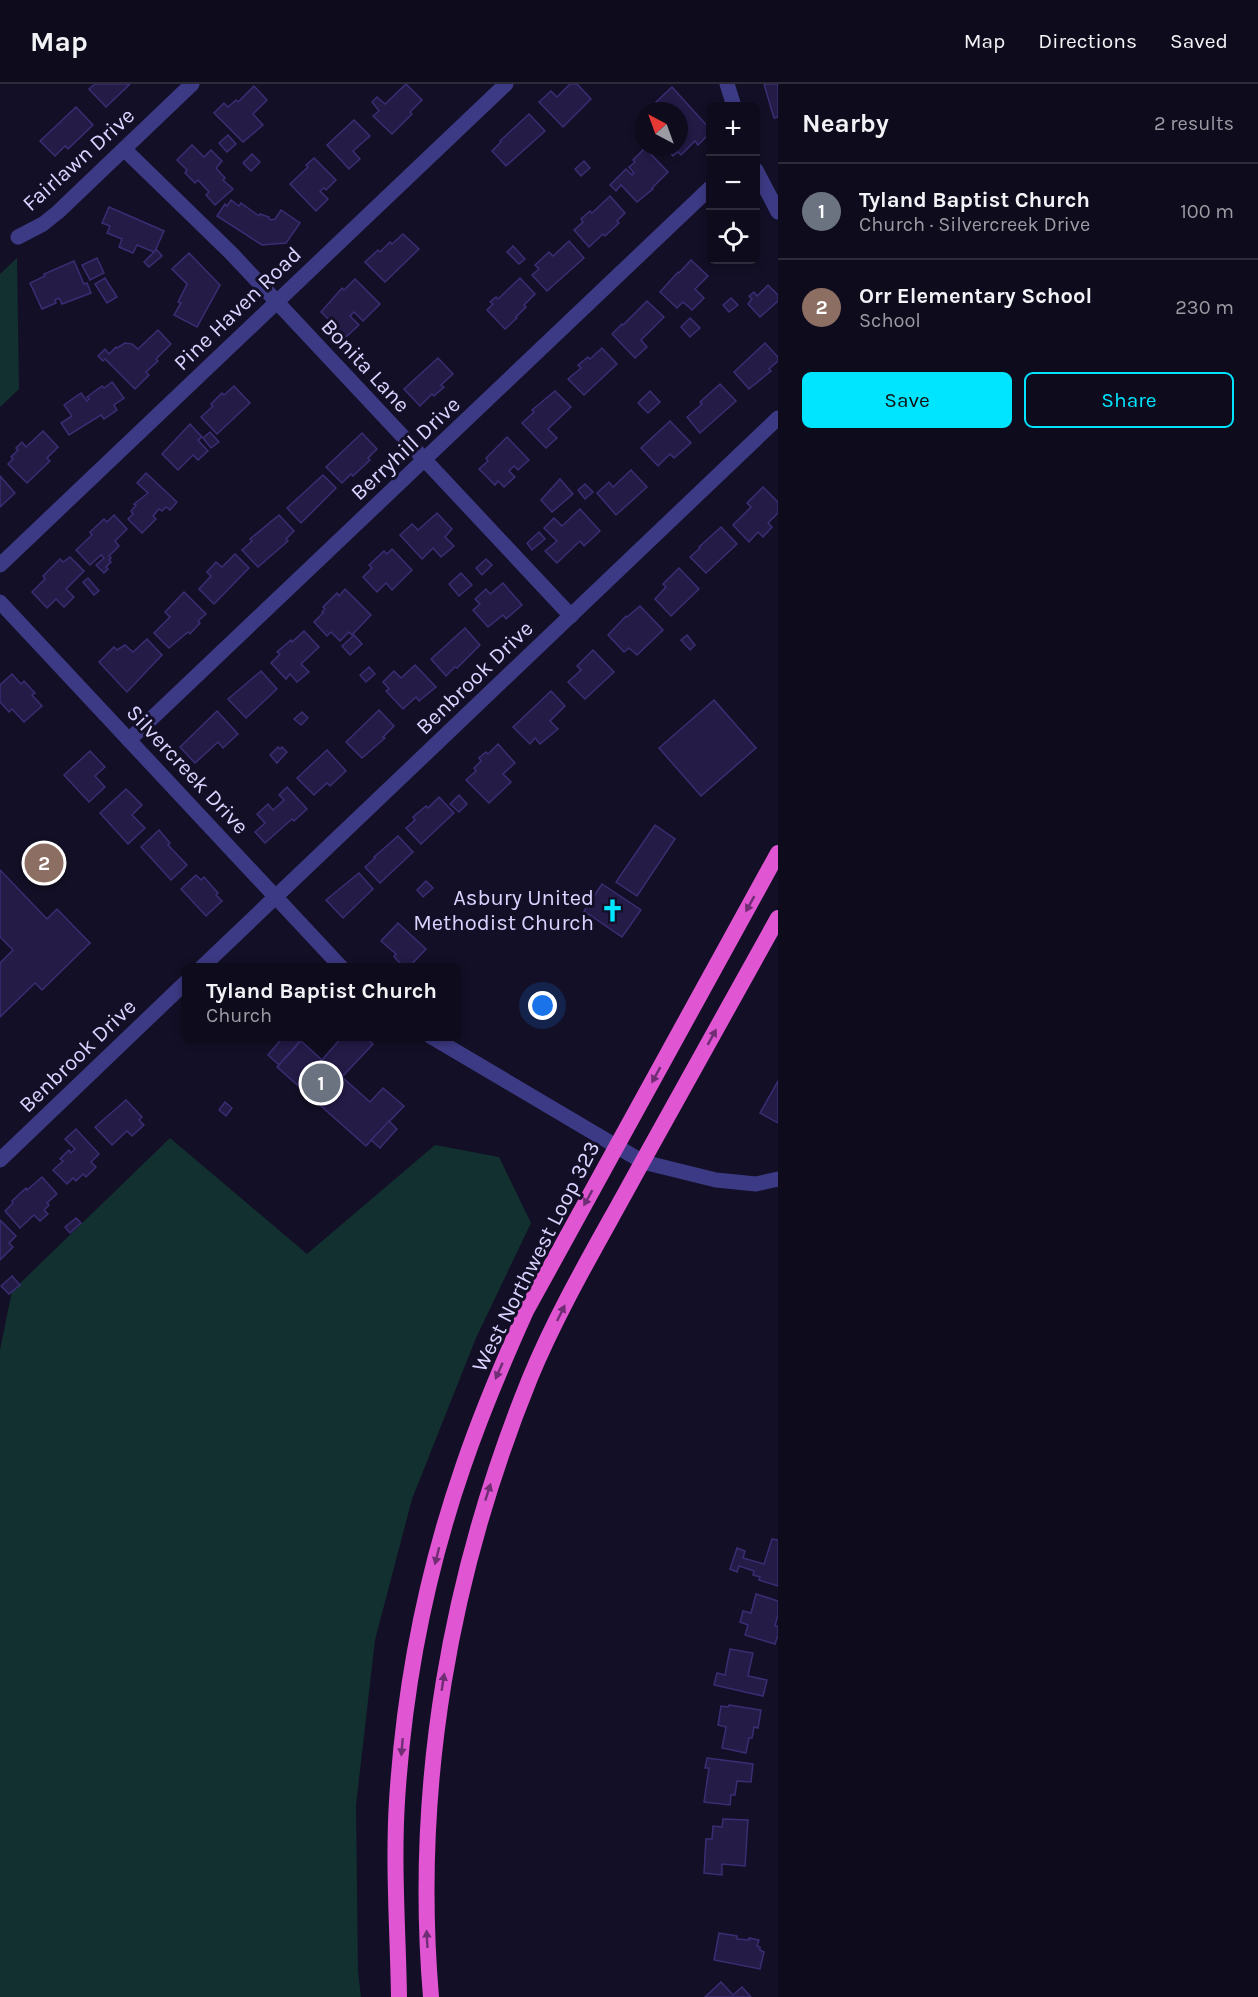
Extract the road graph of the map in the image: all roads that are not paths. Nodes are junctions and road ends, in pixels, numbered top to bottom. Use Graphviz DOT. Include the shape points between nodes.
graph roads {
  1 [pos="192,84"];
  2 [pos="506,84"];
  3 [pos="727,84"];
  4 [pos="733,102"];
  5 [pos="124,149"];
  6 [pos="760,178"];
  7 [pos="706,193"];
  8 [pos="778,212"];
  9 [pos="18,237"];
  10 [pos="277,301"];
  11 [pos="778,418"];
  12 [pos="424,461"];
  13 [pos="0,565"];
  14 [pos="0,602"];
  15 [pos="571,616"];
  16 [pos="129,740"];
  17 [pos="778,853"];
  18 [pos="276,896"];
  19 [pos="778,918"];
  20 [pos="206,963"];
  21 [pos="337,963"];
  22 [pos="182,986"];
  23 [pos="438,1041"];
  24 [pos="617,1147"];
  25 [pos="0,1160"];
  26 [pos="643,1162"];
  27 [pos="778,1179"];
  28 [pos="399,1997"];
  29 [pos="431,1997"];
  1 -- 5 [label="street, Fairlawn Drive"];
  2 -- 10 [label="street, Pine Haven Road"];
  3 -- 4 [label="street"];
  5 -- 9 [label="street, Fairlawn Drive" via="58,212"];
  5 -- 10 [label="street, Bonita Lane"];
  6 -- 8 [label="street"];
  7 -- 12 [label="street, Berryhill Drive"];
  10 -- 12 [label="street, Bonita Lane"];
  10 -- 13 [label="street, Pine Haven Road"];
  11 -- 15 [label="street, Benbrook Drive"];
  12 -- 15 [label="street, Bonita Lane"];
  12 -- 16 [label="street, Berryhill Drive"];
  14 -- 16 [label="street, Silvercreek Drive"];
  15 -- 18 [label="street, Benbrook Drive"];
  16 -- 18 [label="street, Silvercreek Drive"];
  17 -- 24 [label="highway, West Northwest Loop 323, one-way"];
  18 -- 20 [label="street, Benbrook Drive"];
  18 -- 21 [label="street, Silvercreek Drive"];
  26 -- 19 [label="highway, one-way"];
  22 -- 25 [label="street, Benbrook Drive"];
  23 -- 24 [label="street"];
  24 -- 26 [label="street"];
  24 -- 28 [label="highway, West Northwest Loop 323, one-way" via="526,1311 462,1468 438,1550 410,1685 397,1802"];
  26 -- 27 [label="street" via="716,1180 756,1184"];
  29 -- 26 [label="highway, one-way" via="426,1889 430,1789 442,1683 456,1612 494,1476 531,1377 577,1279"];
}
